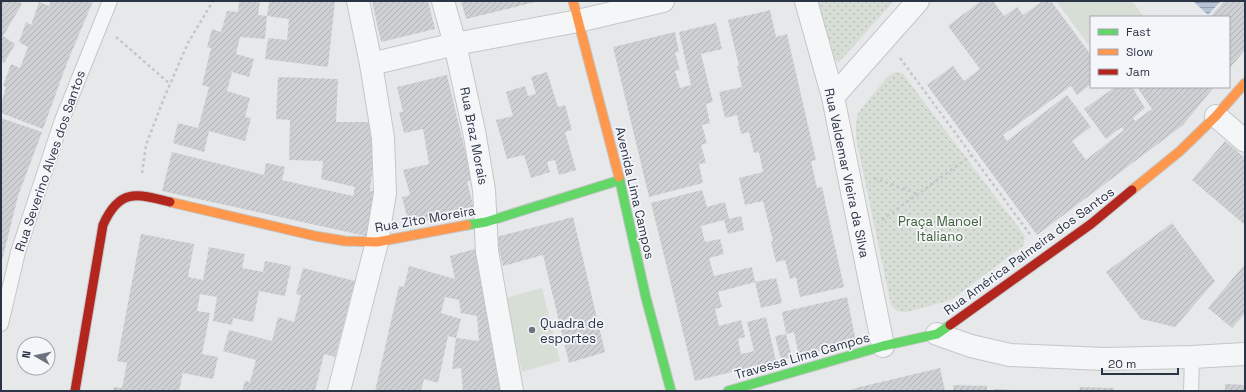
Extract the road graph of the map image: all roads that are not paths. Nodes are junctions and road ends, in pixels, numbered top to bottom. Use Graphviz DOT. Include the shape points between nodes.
graph roads {
  1 [pos="110,1"];
  2 [pos="358,1"];
  3 [pos="443,1"];
  4 [pos="663,1"];
  5 [pos="806,1"];
  6 [pos="918,1"];
  7 [pos="576,11"];
  8 [pos="456,44"];
  9 [pos="371,64"];
  10 [pos="1245,83"];
  11 [pos="833,97"];
  12 [pos="1216,116"];
  13 [pos="1245,141"];
  14 [pos="620,180"];
  15 [pos="486,222"];
  16 [pos="377,242"];
  17 [pos="1,324"];
  18 [pos="937,334"];
  19 [pos="883,346"];
  20 [pos="1245,354"];
  21 [pos="1192,357"];
  22 [pos="75,391"];
  23 [pos="339,391"];
  24 [pos="512,391"];
  25 [pos="671,391"];
  26 [pos="728,391"];
  27 [pos="1191,391"];
  1 -- 17 [label="lane, Rua Severino Alves dos Santos" via="62,120 18,252"];
  2 -- 9 [label="street"];
  3 -- 8 [label="street, Rua Braz Morais"];
  4 -- 7 [label="street"];
  5 -- 11 [label="street, Rua Valdemar Vieira da Silva"];
  6 -- 11 [label="street"];
  7 -- 8 [label="street"];
  7 -- 14 [label="street, Avenida Lima Campos"];
  8 -- 9 [label="street"];
  8 -- 15 [label="street, Rua Braz Morais" via="484,190"];
  9 -- 16 [label="street" via="383,138 385,193"];
  10 -- 12 [label="street, Rua América Palmeira dos Santos"];
  11 -- 19 [label="street, Rua Valdemar Vieira da Silva"];
  12 -- 13 [label="street"];
  12 -- 18 [label="street, Rua América Palmeira dos Santos" via="1180,151 1092,224"];
  14 -- 15 [label="street, Rua Zito Moreira"];
  14 -- 25 [label="street, Avenida Lima Campos" via="646,298"];
  15 -- 16 [label="street, Rua Zito Moreira"];
  15 -- 24 [label="street, Rua Braz Morais" via="487,251"];
  16 -- 22 [label="street, Rua Zito Moreira" via="345,242 160,199 125,197 115,203 103,225"];
  16 -- 23 [label="street"];
  18 -- 19 [label="street, Rua América Palmeira dos Santos"];
  18 -- 21 [label="street" via="971,346 1010,355 1104,359"];
  19 -- 26 [label="street, Travessa Lima Campos"];
  20 -- 21 [label="street"];
  21 -- 27 [label="lane"];
}
